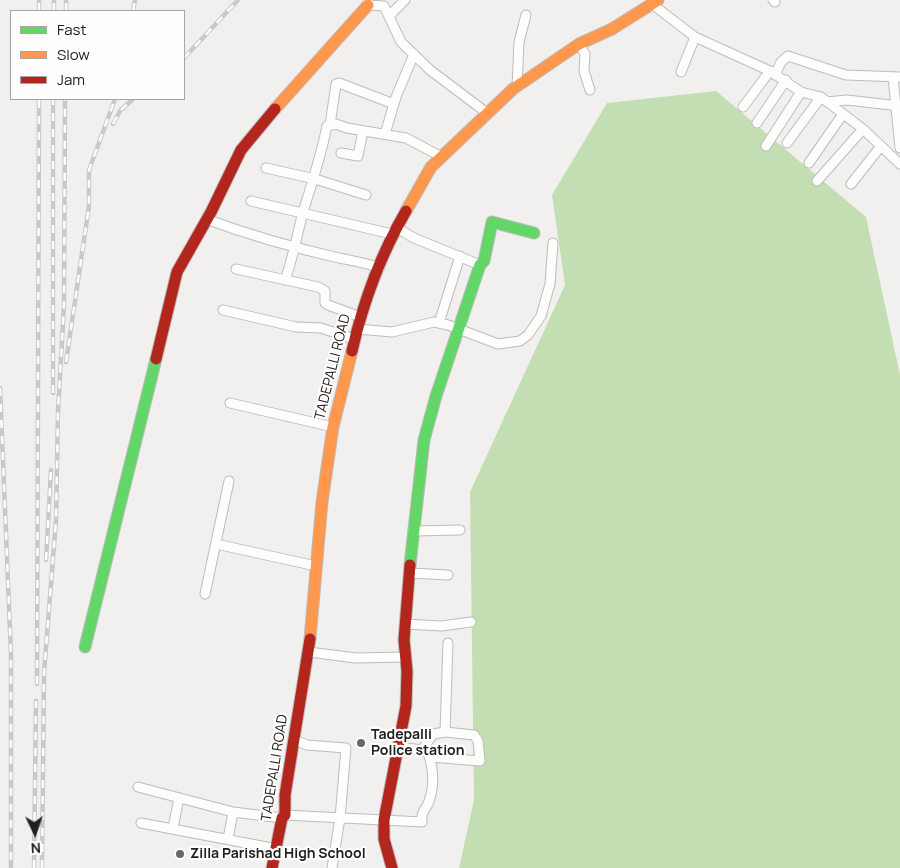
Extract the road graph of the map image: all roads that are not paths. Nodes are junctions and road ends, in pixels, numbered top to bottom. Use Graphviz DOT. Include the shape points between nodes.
graph roads {
  1 [pos="405,0"];
  2 [pos="368,2"];
  3 [pos="655,2"];
  4 [pos="390,15"];
  5 [pos="526,15"];
  6 [pos="695,37"];
  7 [pos="579,44"];
  8 [pos="414,54"];
  9 [pos="681,72"];
  10 [pos="772,73"];
  11 [pos="897,77"];
  12 [pos="786,80"];
  13 [pos="517,86"];
  14 [pos="590,90"];
  15 [pos="801,92"];
  16 [pos="824,100"];
  17 [pos="394,104"];
  18 [pos="743,107"];
  19 [pos="898,107"];
  20 [pos="487,113"];
  21 [pos="843,114"];
  22 [pos="757,123"];
  23 [pos="330,124"];
  24 [pos="863,129"];
  25 [pos="364,131"];
  26 [pos="385,134"];
  27 [pos="787,143"];
  28 [pos="766,146"];
  29 [pos="881,146"];
  30 [pos="900,148"];
  31 [pos="341,153"];
  32 [pos="440,156"];
  33 [pos="809,163"];
  34 [pos="900,164"];
  35 [pos="266,168"];
  36 [pos="315,179"];
  37 [pos="817,181"];
  38 [pos="851,184"];
  39 [pos="366,195"];
  40 [pos="251,201"];
  41 [pos="303,213"];
  42 [pos="206,219"];
  43 [pos="395,231"];
  44 [pos="534,233"];
  45 [pos="553,243"];
  46 [pos="295,246"];
  47 [pos="460,256"];
  48 [pos="480,265"];
  49 [pos="236,268"];
  50 [pos="380,268"];
  51 [pos="285,280"];
  52 [pos="223,310"];
  53 [pos="360,317"];
  54 [pos="439,324"];
  55 [pos="458,329"];
  56 [pos="356,334"];
  57 [pos="230,403"];
  58 [pos="333,427"];
  59 [pos="229,481"];
  60 [pos="460,530"];
  61 [pos="413,531"];
  62 [pos="216,544"];
  63 [pos="316,566"];
  64 [pos="410,573"];
  65 [pos="448,575"];
  66 [pos="205,594"];
  67 [pos="472,622"];
  68 [pos="405,624"];
  69 [pos="448,643"];
  70 [pos="85,647"];
  71 [pos="309,652"];
  72 [pos="405,657"];
  73 [pos="445,732"];
  74 [pos="295,740"];
  75 [pos="399,747"];
  76 [pos="422,750"];
  77 [pos="430,757"];
  78 [pos="138,787"];
  79 [pos="179,798"];
  80 [pos="233,812"];
  81 [pos="284,816"];
  82 [pos="340,818"];
  83 [pos="384,820"];
  84 [pos="141,823"];
  85 [pos="173,828"];
  86 [pos="228,839"];
  87 [pos="277,849"];
  88 [pos="272,868"];
  89 [pos="332,868"];
  90 [pos="392,868"];
  1 -- 4 [label="street"];
  2 -- 4 [label="street" via="384,6"];
  2 -- 42 [label="street" via="258,126 241,150"];
  3 -- 6 [label="street"];
  3 -- 7 [label="street, TADEPALLI ROAD" via="612,29"];
  4 -- 8 [label="street" via="401,42"];
  5 -- 13 [label="street" via="519,42"];
  6 -- 9 [label="street"];
  6 -- 10 [label="street"];
  7 -- 13 [label="street, TADEPALLI ROAD"];
  7 -- 14 [label="street" via="585,54 584,71"];
  8 -- 17 [label="street"];
  8 -- 20 [label="street"];
  10 -- 11 [label="street" via="788,56 846,75"];
  10 -- 12 [label="street"];
  10 -- 18 [label="street"];
  11 -- 19 [label="street"];
  12 -- 15 [label="street"];
  12 -- 22 [label="street"];
  13 -- 20 [label="street, TADEPALLI ROAD"];
  15 -- 16 [label="street"];
  15 -- 28 [label="street"];
  16 -- 19 [label="street" via="853,100"];
  16 -- 21 [label="street"];
  16 -- 27 [label="street"];
  17 -- 23 [label="street" via="339,83 336,84"];
  17 -- 26 [label="street"];
  19 -- 30 [label="street"];
  20 -- 32 [label="street, TADEPALLI ROAD"];
  21 -- 24 [label="street"];
  21 -- 33 [label="street"];
  23 -- 25 [label="street"];
  23 -- 36 [label="street"];
  24 -- 29 [label="street"];
  24 -- 37 [label="street"];
  25 -- 26 [label="street"];
  25 -- 31 [label="street" via="358,156"];
  26 -- 32 [label="street" via="406,138"];
  29 -- 34 [label="street"];
  29 -- 38 [label="street"];
  32 -- 43 [label="street, TADEPALLI ROAD"];
  35 -- 36 [label="street"];
  36 -- 39 [label="street"];
  36 -- 41 [label="street"];
  40 -- 41 [label="street"];
  41 -- 43 [label="street"];
  41 -- 46 [label="street"];
  42 -- 46 [label="street"];
  42 -- 70 [label="street" via="177,272"];
  43 -- 47 [label="street"];
  43 -- 50 [label="street, TADEPALLI ROAD"];
  44 -- 48 [label="street" via="492,222 489,246"];
  45 -- 55 [label="street" via="550,284 541,316 528,335 520,341 498,344"];
  46 -- 50 [label="street"];
  46 -- 51 [label="street"];
  47 -- 48 [label="street"];
  47 -- 54 [label="street"];
  48 -- 55 [label="street"];
  49 -- 51 [label="street"];
  50 -- 53 [label="street, TADEPALLI ROAD"];
  51 -- 53 [label="street" via="318,287 325,291 328,305"];
  52 -- 56 [label="street" via="296,327"];
  53 -- 56 [label="street, TADEPALLI ROAD"];
  54 -- 55 [label="street"];
  54 -- 56 [label="street"];
  55 -- 61 [label="street" via="424,440"];
  56 -- 58 [label="street, TADEPALLI ROAD"];
  57 -- 58 [label="street"];
  58 -- 63 [label="street, TADEPALLI ROAD"];
  59 -- 62 [label="street"];
  60 -- 61 [label="street"];
  61 -- 64 [label="street"];
  62 -- 63 [label="street"];
  62 -- 66 [label="street"];
  63 -- 71 [label="street, TADEPALLI ROAD"];
  64 -- 65 [label="street"];
  64 -- 68 [label="street"];
  67 -- 68 [label="street" via="442,626"];
  68 -- 72 [label="street"];
  69 -- 73 [label="street"];
  71 -- 72 [label="street" via="356,658"];
  71 -- 74 [label="street, TADEPALLI ROAD"];
  72 -- 75 [label="street" via="406,706"];
  73 -- 76 [label="street" via="433,734"];
  73 -- 77 [label="street" via="474,735 478,741 480,761"];
  74 -- 81 [label="street, TADEPALLI ROAD"];
  74 -- 82 [label="street" via="307,745 346,748"];
  75 -- 76 [label="street"];
  75 -- 83 [label="street" via="395,753"];
  76 -- 77 [label="street"];
  77 -- 83 [label="street" via="434,768 433,789 421,815 422,822"];
  78 -- 79 [label="street"];
  79 -- 80 [label="street"];
  79 -- 85 [label="street"];
  80 -- 81 [label="street"];
  80 -- 86 [label="street"];
  81 -- 82 [label="street"];
  81 -- 87 [label="street, TADEPALLI ROAD"];
  82 -- 83 [label="street"];
  82 -- 89 [label="street"];
  83 -- 90 [label="street" via="384,839"];
  84 -- 85 [label="street"];
  85 -- 86 [label="street"];
  86 -- 87 [label="street"];
  87 -- 88 [label="street, TADEPALLI ROAD"];
}
